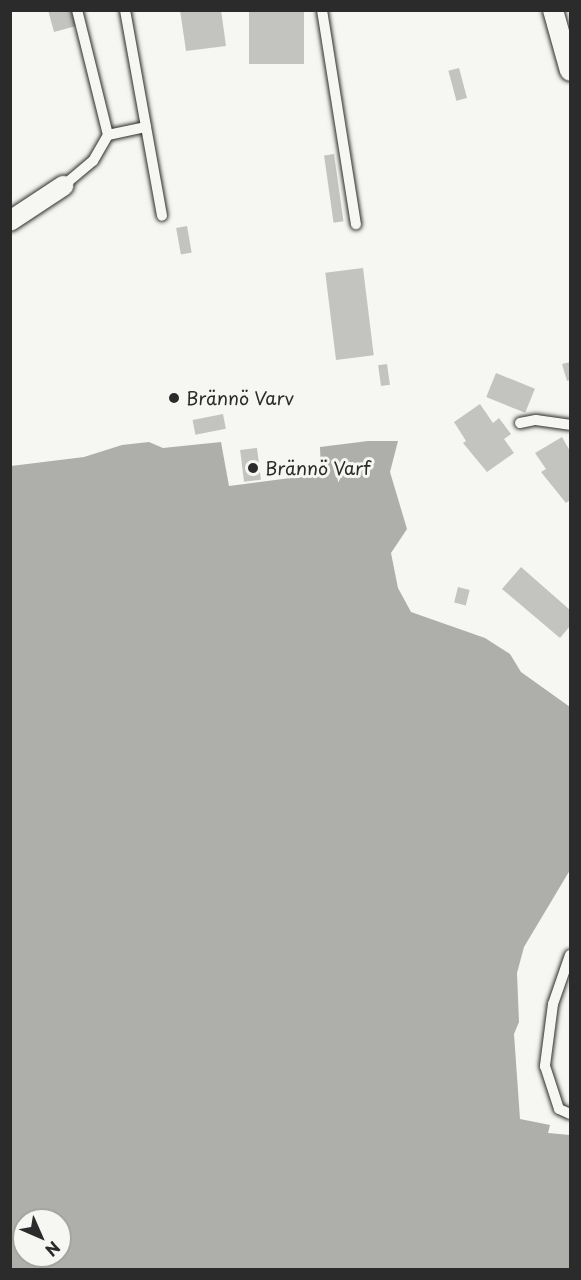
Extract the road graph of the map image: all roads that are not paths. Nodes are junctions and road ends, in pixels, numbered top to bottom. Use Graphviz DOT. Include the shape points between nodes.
graph roads {
  1 [pos="77,10"];
  2 [pos="125,10"];
  3 [pos="321,10"];
  4 [pos="553,10"];
  5 [pos="570,71"];
  6 [pos="146,127"];
  7 [pos="108,135"];
  8 [pos="63,186"];
  9 [pos="162,216"];
  10 [pos="10,221"];
  11 [pos="356,224"];
  12 [pos="520,423"];
  13 [pos="570,424"];
  14 [pos="570,955"];
  15 [pos="570,1114"];
  1 -- 7 [label="lane"];
  2 -- 6 [label="lane"];
  3 -- 11 [label="lane"];
  4 -- 5 [label="street"];
  6 -- 7 [label="lane"];
  6 -- 9 [label="lane"];
  7 -- 8 [label="lane" via="93,161"];
  8 -- 10 [label="street"];
  12 -- 13 [label="lane"];
  14 -- 15 [label="lane" via="553,1004 545,1066 558,1108"];
}
